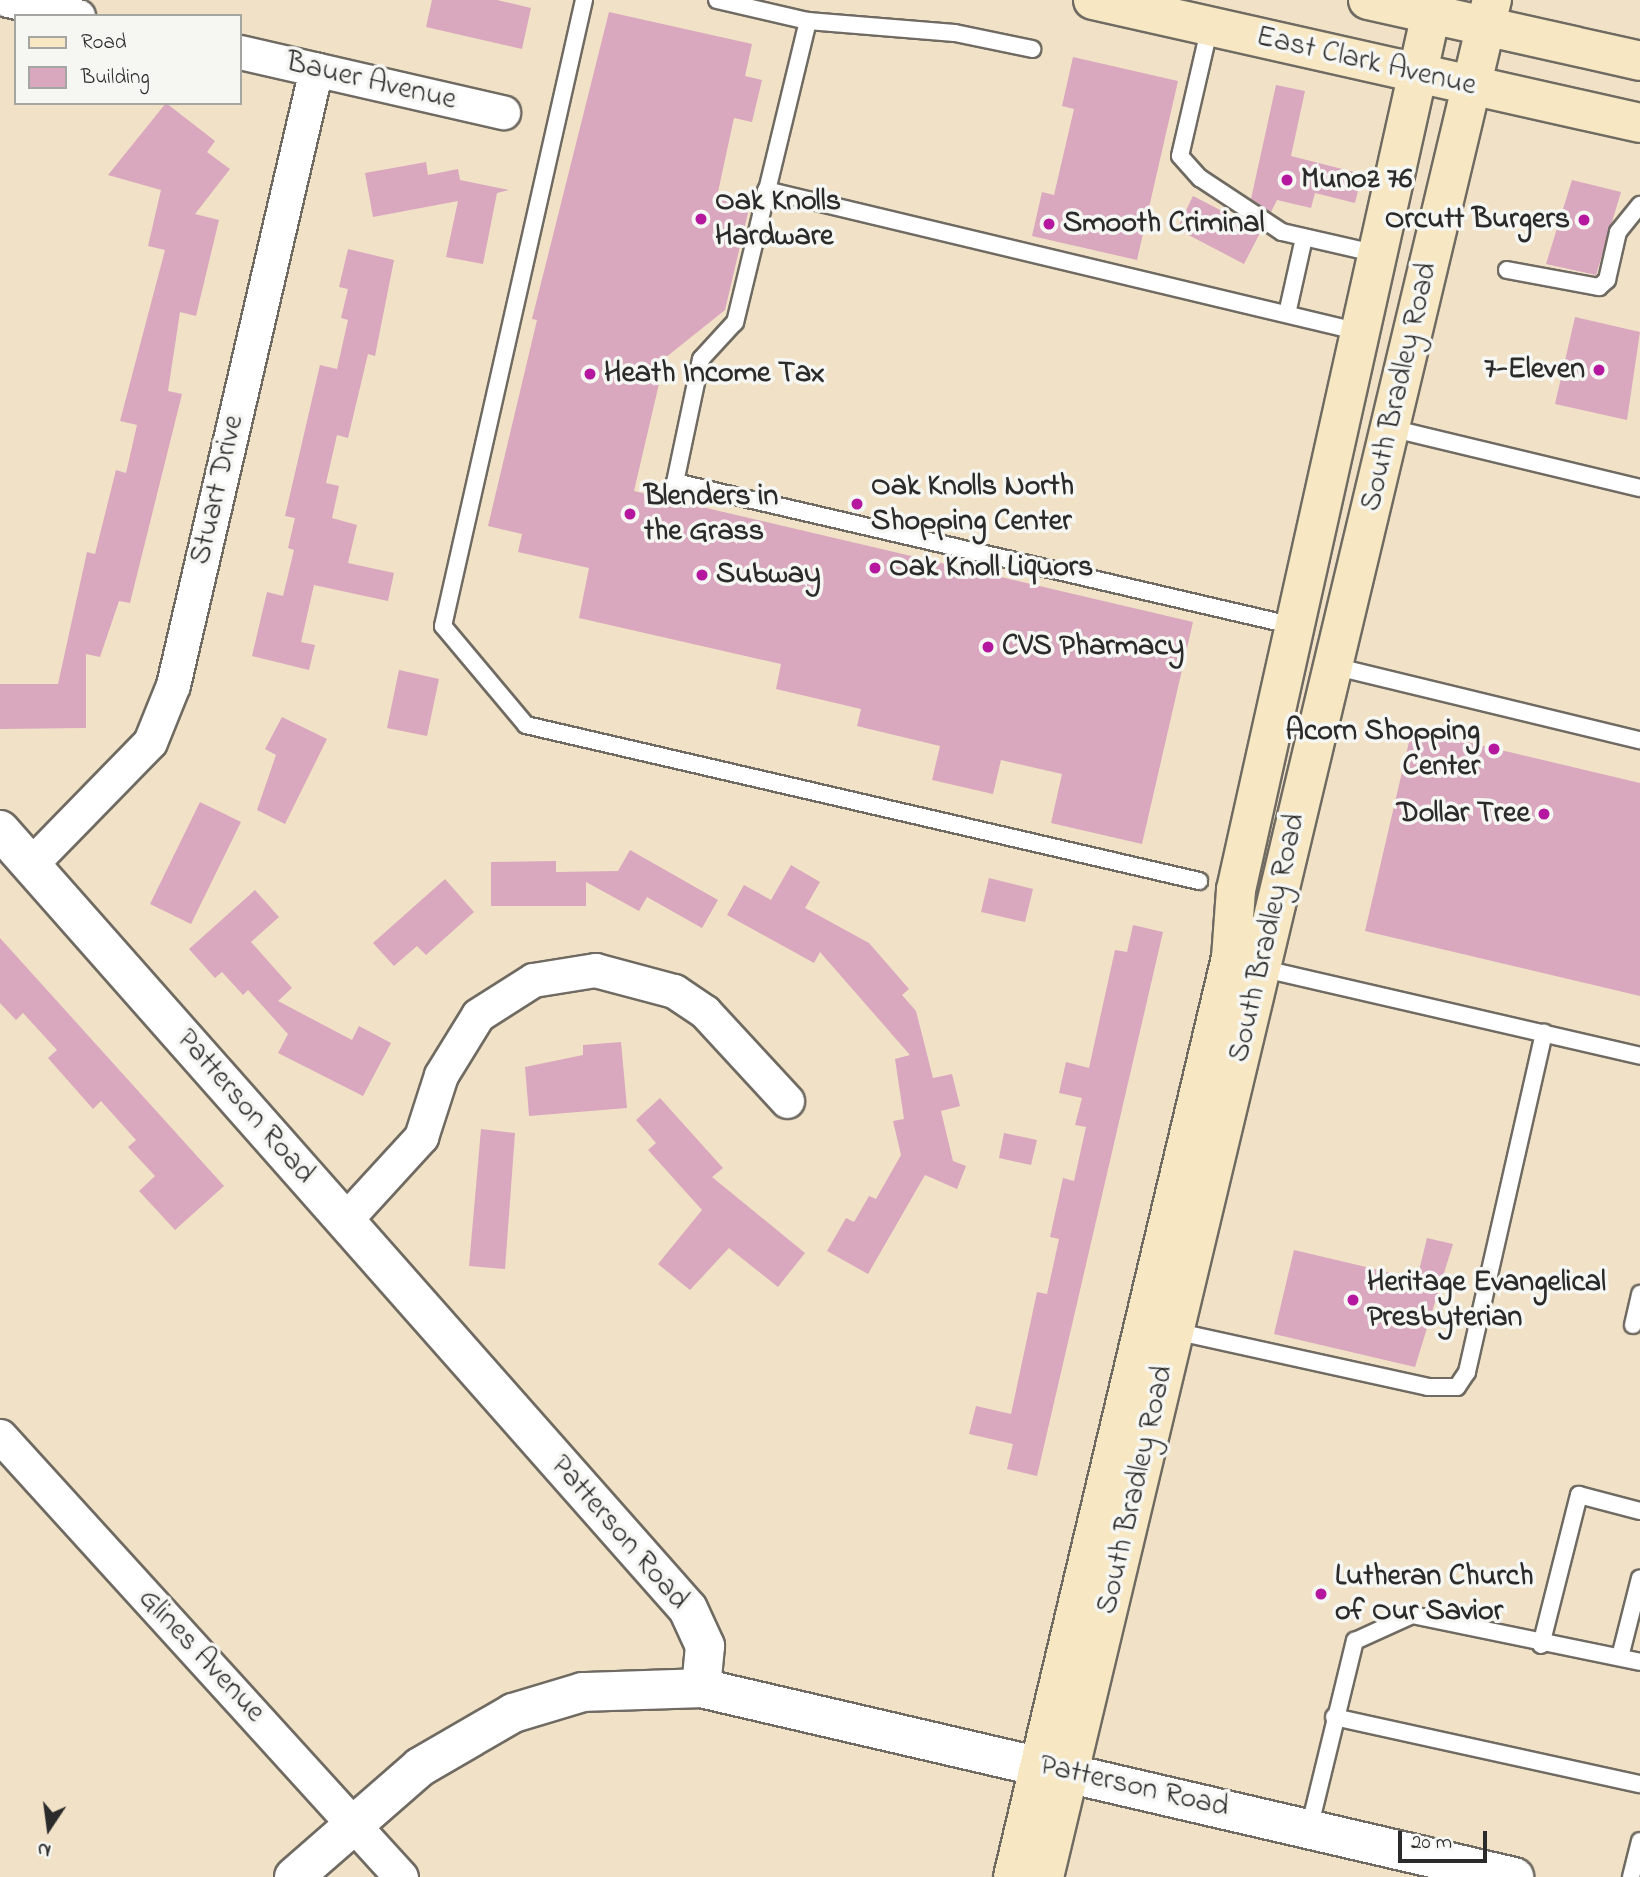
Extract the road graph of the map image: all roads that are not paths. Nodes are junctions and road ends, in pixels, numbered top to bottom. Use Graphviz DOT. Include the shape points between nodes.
graph roads {
  1 [pos="8,0"];
  2 [pos="584,0"];
  3 [pos="717,0"];
  4 [pos="1093,0"];
  5 [pos="1368,0"];
  6 [pos="1433,6"];
  7 [pos="1489,13"];
  8 [pos="69,14"];
  9 [pos="808,21"];
  10 [pos="1210,26"];
  11 [pos="1031,49"];
  12 [pos="242,52"];
  13 [pos="1640,61"];
  14 [pos="316,69"];
  15 [pos="1418,73"];
  16 [pos="1472,86"];
  17 [pos="503,112"];
  18 [pos="1640,123"];
  19 [pos="766,190"];
  20 [pos="1640,205"];
  21 [pos="1304,238"];
  22 [pos="1378,254"];
  23 [pos="1507,270"];
  24 [pos="1287,314"];
  25 [pos="1360,332"];
  26 [pos="1390,428"];
  27 [pos="1334,449"];
  28 [pos="1640,488"];
  29 [pos="1295,626"];
  30 [pos="1333,666"];
  31 [pos="1640,740"];
  32 [pos="0,830"];
  33 [pos="1244,851"];
  34 [pos="31,863"];
  35 [pos="1199,881"];
  36 [pos="1246,963"];
  37 [pos="1544,1033"];
  38 [pos="1640,1056"];
  39 [pos="787,1101"];
  40 [pos="345,1220"];
  41 [pos="1640,1294"];
  42 [pos="1633,1325"];
  43 [pos="1174,1331"];
  44 [pos="0,1436"];
  45 [pos="1640,1511"];
  46 [pos="1640,1578"];
  47 [pos="1541,1645"];
  48 [pos="1620,1657"];
  49 [pos="1640,1662"];
  50 [pos="701,1689"];
  51 [pos="1334,1717"];
  52 [pos="1054,1768"];
  53 [pos="1640,1784"];
  54 [pos="354,1822"];
  55 [pos="1309,1829"];
  56 [pos="1640,1841"];
  57 [pos="1447,1869"];
  58 [pos="294,1877"];
  59 [pos="401,1877"];
  60 [pos="1013,1877"];
  61 [pos="1044,1877"];
  62 [pos="1514,1877"];
  63 [pos="1631,1877"];
  1 -- 8 [label="street"];
  2 -- 35 [label="lane" via="443,626 526,725"];
  3 -- 9 [label="lane"];
  4 -- 10 [label="main road, East Clark Avenue"];
  5 -- 6 [label="main road, East Clark Avenue"];
  6 -- 7 [label="main road, East Clark Avenue"];
  6 -- 15 [label="main road, South Bradley Road"];
  7 -- 13 [label="main road, East Clark Avenue"];
  7 -- 16 [label="main road, South Bradley Road"];
  9 -- 11 [label="lane" via="955,33"];
  9 -- 19 [label="lane"];
  10 -- 15 [label="main road, East Clark Avenue"];
  10 -- 21 [label="lane" via="1180,156 1200,178 1282,232"];
  12 -- 14 [label="street, Bauer Avenue"];
  14 -- 17 [label="street, Bauer Avenue"];
  14 -- 34 [label="street, Stuart Drive" via="173,685 149,742"];
  15 -- 16 [label="main road, East Clark Avenue"];
  15 -- 22 [label="main road, South Bradley Road"];
  16 -- 18 [label="main road, East Clark Avenue"];
  16 -- 26 [label="main road, South Bradley Road"];
  19 -- 24 [label="lane"];
  19 -- 29 [label="lane" via="735,323 701,359 675,482"];
  20 -- 23 [label="lane" via="1618,232 1607,280 1599,288"];
  21 -- 22 [label="lane"];
  21 -- 24 [label="lane"];
  22 -- 25 [label="main road, South Bradley Road"];
  24 -- 25 [label="lane"];
  25 -- 27 [label="main road, South Bradley Road"];
  26 -- 28 [label="lane"];
  26 -- 30 [label="main road, South Bradley Road"];
  27 -- 29 [label="main road, South Bradley Road"];
  27 -- 30 [label="main road" via="1348,502 1323,623 1326,658"];
  29 -- 33 [label="main road, South Bradley Road"];
  30 -- 31 [label="lane"];
  30 -- 33 [label="main road" via="1303,698 1277,809"];
  30 -- 36 [label="main road, South Bradley Road"];
  32 -- 34 [label="street, Patterson Road"];
  33 -- 36 [label="main road, South Bradley Road"];
  34 -- 40 [label="street, Patterson Road"];
  36 -- 37 [label="lane"];
  36 -- 43 [label="main road, South Bradley Road"];
  36 -- 52 [label="main road, South Bradley Road"];
  37 -- 38 [label="lane"];
  37 -- 43 [label="lane" via="1466,1373 1457,1387 1428,1387"];
  39 -- 40 [label="street" via="705,1012 674,991 595,970 533,981 478,1015 441,1075 421,1137"];
  40 -- 50 [label="street, Patterson Road" via="688,1609 705,1646"];
  41 -- 42 [label="lane"];
  43 -- 52 [label="main road, South Bradley Road"];
  44 -- 54 [label="street, Glines Avenue"];
  45 -- 47 [label="lane" via="1579,1494"];
  46 -- 48 [label="lane"];
  47 -- 48 [label="lane"];
  47 -- 51 [label="lane" via="1412,1615 1355,1641"];
  48 -- 49 [label="lane"];
  50 -- 52 [label="street, Patterson Road"];
  50 -- 54 [label="street" via="583,1692 513,1713 420,1768"];
  51 -- 53 [label="lane"];
  51 -- 55 [label="lane"];
  52 -- 55 [label="street, Patterson Road"];
  52 -- 60 [label="main road, South Bradley Road"];
  52 -- 61 [label="main road, South Bradley Road"];
  54 -- 58 [label="street"];
  54 -- 59 [label="street, Glines Avenue"];
  55 -- 57 [label="street, Patterson Road"];
  56 -- 63 [label="lane"];
  57 -- 62 [label="street, Patterson Road"];
}
